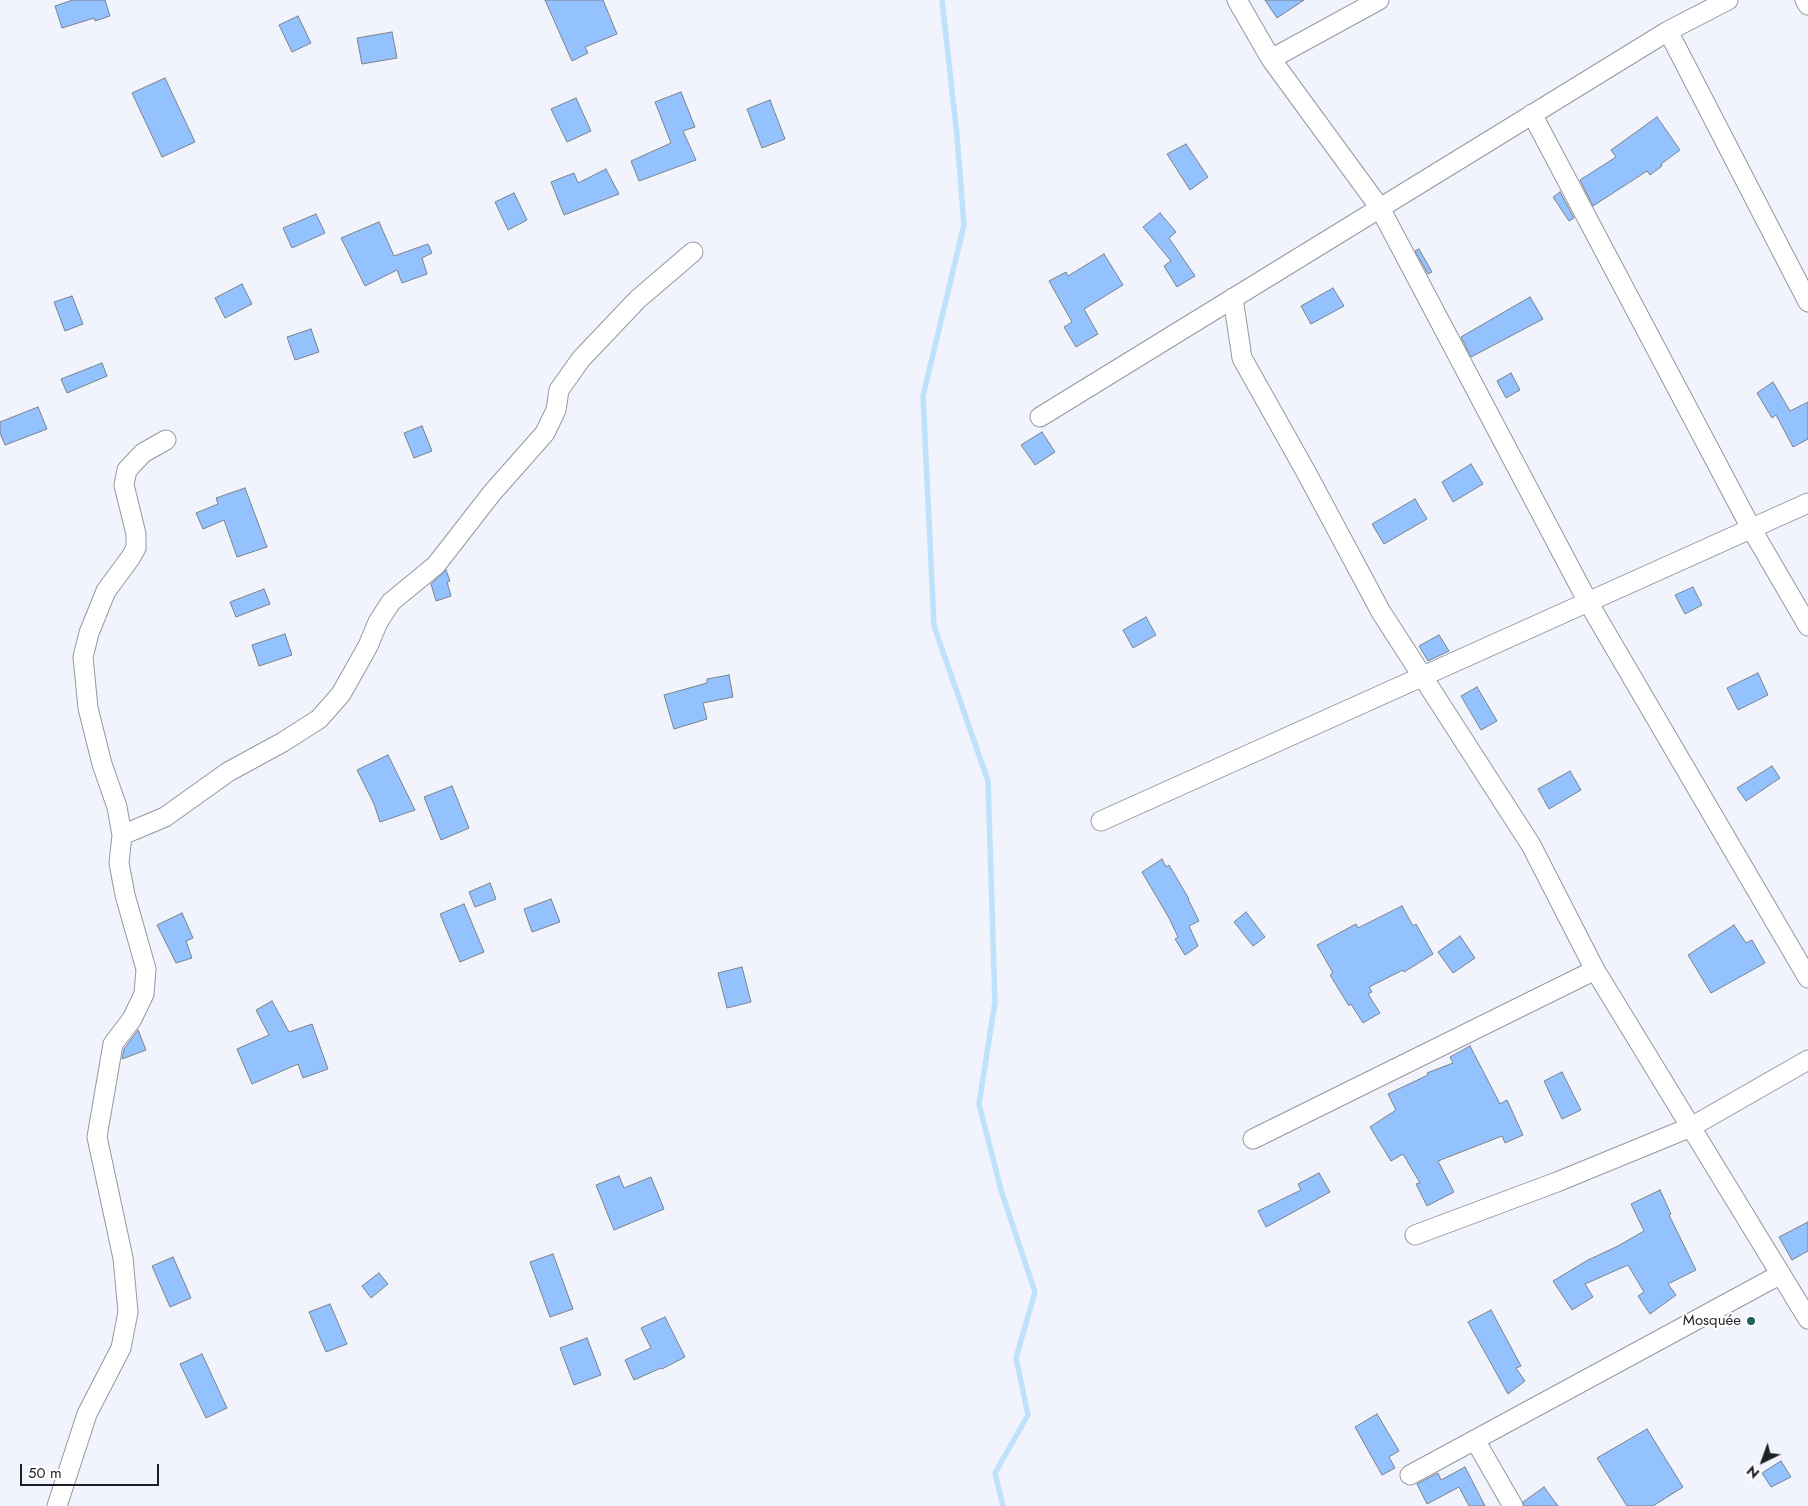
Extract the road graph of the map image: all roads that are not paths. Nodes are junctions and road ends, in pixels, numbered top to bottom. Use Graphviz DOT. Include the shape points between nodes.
graph roads {
  1 [pos="1237,0"];
  2 [pos="1378,0"];
  3 [pos="1728,0"];
  4 [pos="1805,0"];
  5 [pos="1808,5"];
  6 [pos="1668,31"];
  7 [pos="1271,59"];
  8 [pos="1532,114"];
  9 [pos="1380,208"];
  10 [pos="693,252"];
  11 [pos="1233,298"];
  12 [pos="1808,302"];
  13 [pos="1040,417"];
  14 [pos="166,440"];
  15 [pos="1808,502"];
  16 [pos="1751,528"];
  17 [pos="1588,602"];
  18 [pos="1808,626"];
  19 [pos="1423,676"];
  20 [pos="1101,820"];
  21 [pos="122,835"];
  22 [pos="1595,970"];
  23 [pos="1808,978"];
  24 [pos="1808,1060"];
  25 [pos="1691,1127"];
  26 [pos="1253,1139"];
  27 [pos="1415,1235"];
  28 [pos="1781,1274"];
  29 [pos="1808,1320"];
  30 [pos="1475,1440"];
  31 [pos="1410,1475"];
  32 [pos="57,1506"];
  33 [pos="1513,1506"];
  1 -- 7 [label="street"];
  2 -- 7 [label="street"];
  3 -- 6 [label="street"];
  4 -- 5 [label="street"];
  6 -- 8 [label="street"];
  6 -- 12 [label="street"];
  7 -- 9 [label="street"];
  8 -- 9 [label="street"];
  8 -- 16 [label="street"];
  9 -- 11 [label="street"];
  9 -- 17 [label="street"];
  10 -- 21 [label="street" via="638,299 581,359 559,390 556,410 545,433 492,493 436,565 391,602 341,694 319,719 228,772 166,817"];
  11 -- 13 [label="street"];
  11 -- 19 [label="street" via="1242,358 1381,612"];
  14 -- 21 [label="street" via="143,453 127,470 124,485 136,534 136,548 106,591 89,632 83,657 88,708"];
  15 -- 16 [label="street"];
  16 -- 17 [label="street"];
  16 -- 18 [label="street"];
  17 -- 19 [label="street"];
  17 -- 23 [label="street"];
  19 -- 20 [label="street"];
  19 -- 22 [label="street" via="1530,845"];
  21 -- 32 [label="street" via="119,863 146,969 144,994 132,1019 113,1044 97,1137 123,1258 128,1312 121,1348 87,1414"];
  22 -- 25 [label="street"];
  22 -- 26 [label="street"];
  24 -- 25 [label="street"];
  25 -- 27 [label="street"];
  25 -- 28 [label="street"];
  28 -- 29 [label="street"];
  28 -- 30 [label="street"];
  30 -- 31 [label="street"];
  30 -- 33 [label="street"];
}
